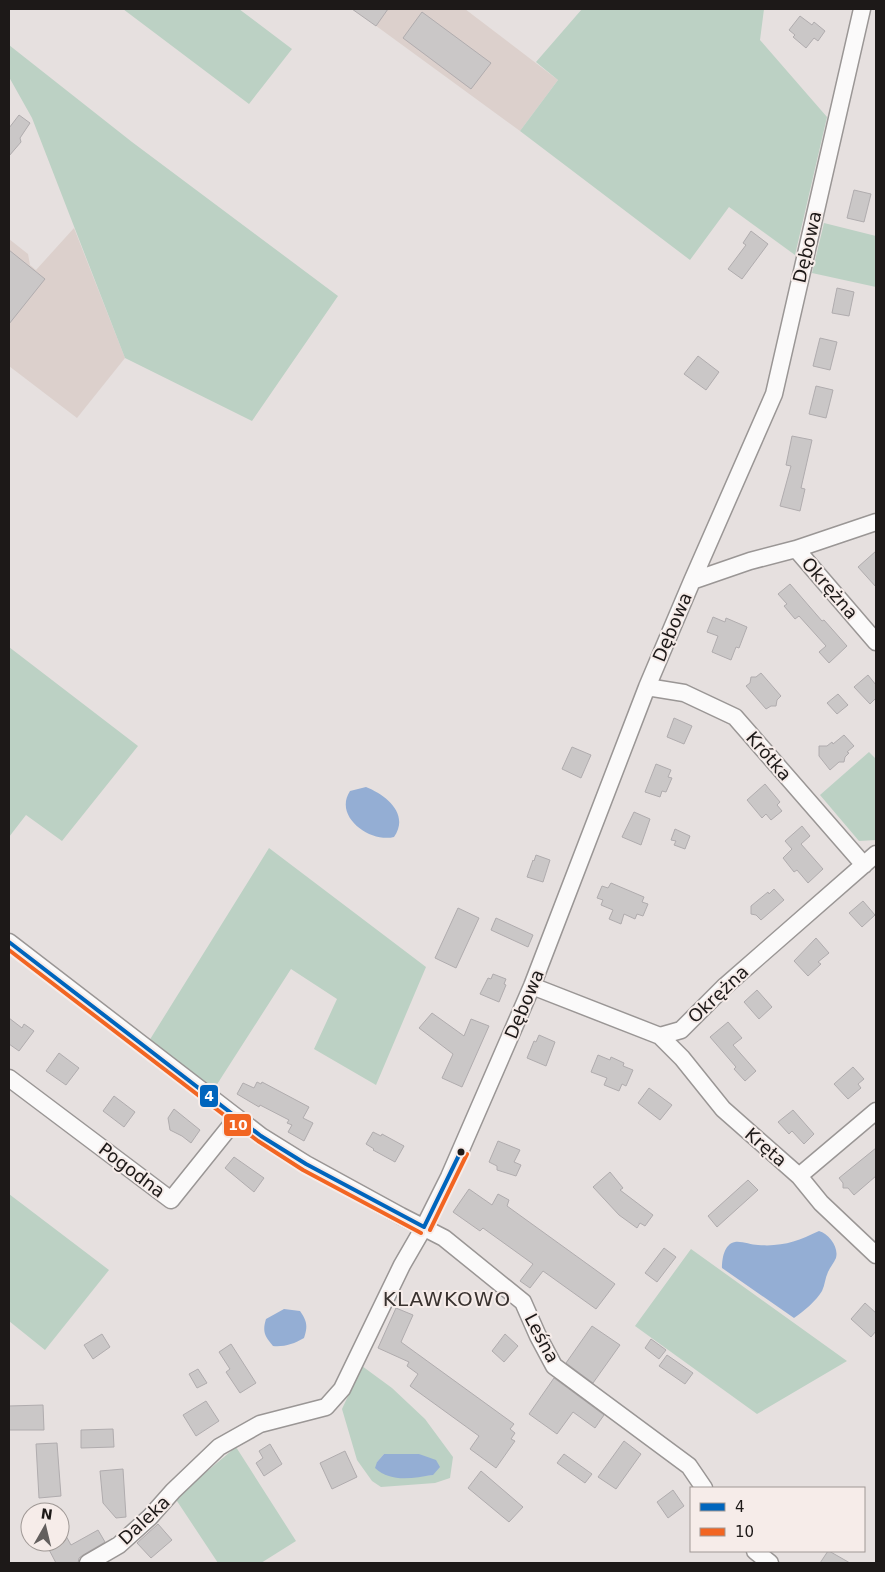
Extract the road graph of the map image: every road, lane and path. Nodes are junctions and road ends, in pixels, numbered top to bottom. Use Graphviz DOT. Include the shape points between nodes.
graph roads {
  1 [pos="862,9"];
  2 [pos="876,522"];
  3 [pos="796,549"];
  4 [pos="692,581"];
  5 [pos="876,642"];
  6 [pos="647,687"];
  7 [pos="870,859"];
  8 [pos="9,942"];
  9 [pos="532,986"];
  10 [pos="660,1036"];
  11 [pos="9,1078"];
  12 [pos="876,1111"];
  13 [pos="236,1119"];
  14 [pos="799,1176"];
  15 [pos="424,1227"];
  16 [pos="876,1256"];
  17 [pos="703,1487"];
  18 [pos="174,1491"];
  19 [pos="756,1552"];
  20 [pos="88,1563"];
  21 [pos="770,1563"];
  1 -- 4 [label="street, Dębowa" via="774,394"];
  2 -- 3 [label="street"];
  3 -- 4 [label="street, Okrężna"];
  3 -- 5 [label="street, Okrężna"];
  4 -- 6 [label="street, Dębowa"];
  6 -- 7 [label="street, Krótka" via="684,693 735,717"];
  6 -- 9 [label="street, Dębowa"];
  7 -- 10 [label="street, Okrężna" via="724,987 680,1030"];
  8 -- 13 [label="street, Leśna"];
  9 -- 10 [label="street"];
  9 -- 15 [label="street, Dębowa" via="449,1178"];
  10 -- 14 [label="street, Kręta" via="723,1109"];
  11 -- 13 [label="street, Pogodna" via="171,1200"];
  12 -- 14 [label="street"];
  13 -- 15 [label="street, Leśna" via="306,1164"];
  14 -- 16 [label="street, Kręta" via="821,1203"];
  15 -- 17 [label="street, Leśna" via="444,1238 523,1302 554,1366 689,1466"];
  15 -- 18 [label="street, Dębowa" via="342,1389 326,1406 260,1424 227,1442"];
  18 -- 20 [label="street, Daleka" via="118,1545"];
  19 -- 21 [label="street"];
}
